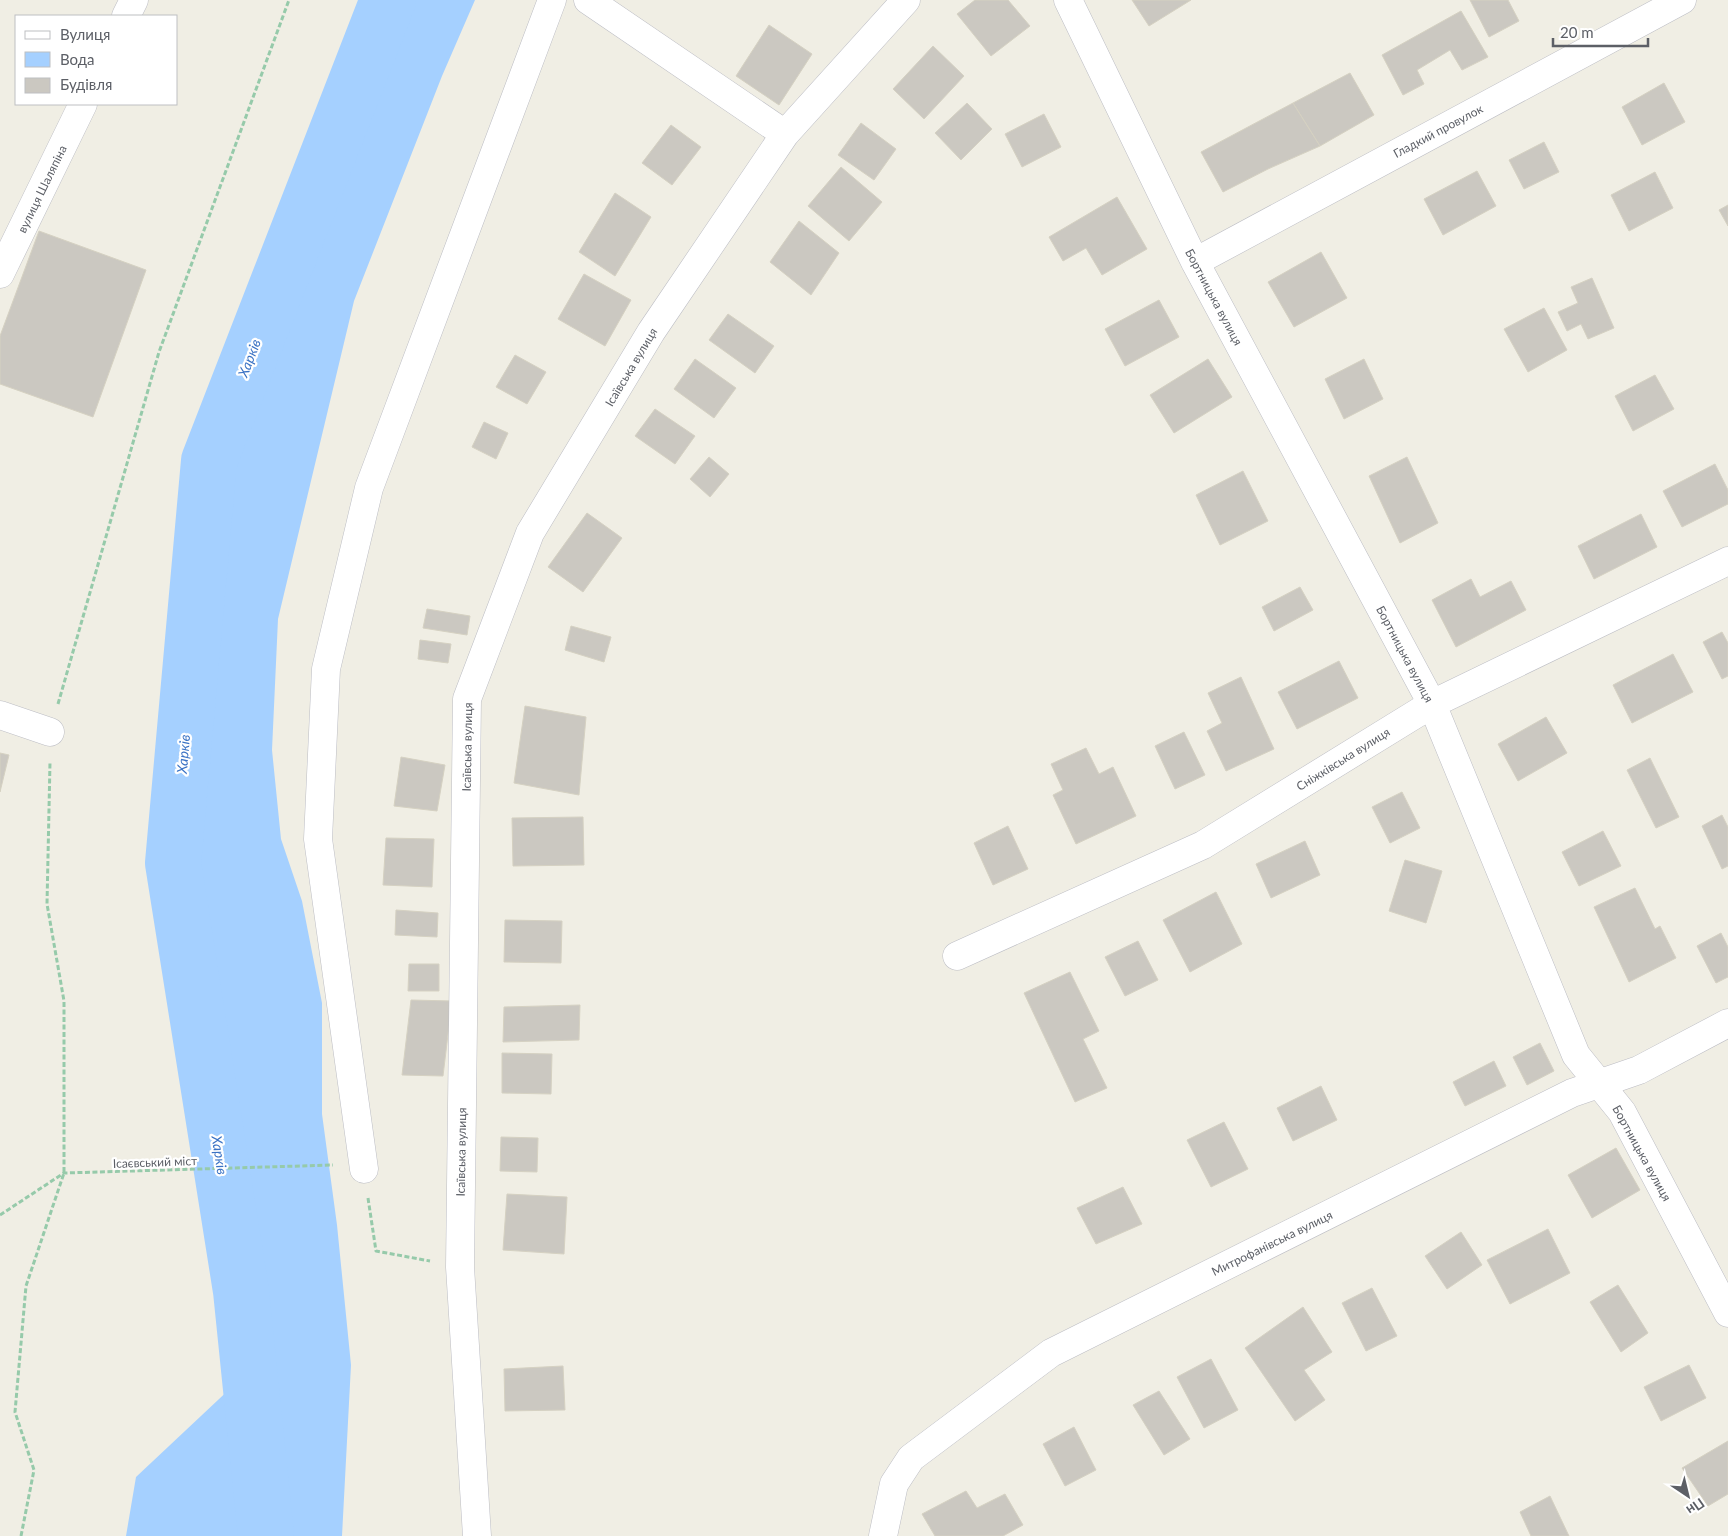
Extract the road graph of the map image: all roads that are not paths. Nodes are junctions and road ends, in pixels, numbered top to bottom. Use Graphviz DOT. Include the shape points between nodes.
graph roads {
  1 [pos="134,0"];
  2 [pos="552,0"];
  3 [pos="588,0"];
  4 [pos="906,0"];
  5 [pos="1068,0"];
  6 [pos="1682,0"];
  7 [pos="126,15"];
  8 [pos="83,105"];
  9 [pos="786,134"];
  10 [pos="1195,262"];
  11 [pos="0,274"];
  12 [pos="1728,561"];
  13 [pos="1432,704"];
  14 [pos="0,714"];
  15 [pos="50,732"];
  16 [pos="957,956"];
  17 [pos="1728,1023"];
  18 [pos="1599,1084"];
  19 [pos="364,1169"];
  20 [pos="1728,1313"];
  21 [pos="477,1536"];
  22 [pos="883,1536"];
  1 -- 7 [label="street"];
  2 -- 19 [label="street" via="369,488 326,669 318,839"];
  3 -- 9 [label="street"];
  4 -- 9 [label="street, Ісаївська вулиця"];
  5 -- 10 [label="street, Бортницька вулиця"];
  6 -- 10 [label="street, Гладкий провулок"];
  8 -- 11 [label="street, вулиця Шаляпіна"];
  9 -- 21 [label="street, Ісаївська вулиця" via="651,332 530,534 467,699 460,1267"];
  10 -- 13 [label="street, Бортницька вулиця"];
  12 -- 13 [label="street, Сніжківська вулиця"];
  13 -- 16 [label="street, Сніжківська вулиця" via="1203,845"];
  13 -- 18 [label="street, Бортницька вулиця" via="1576,1055"];
  14 -- 15 [label="street"];
  17 -- 18 [label="street, Митрофанівська вулиця" via="1639,1070"];
  18 -- 20 [label="street, Бортницька вулиця" via="1622,1112"];
  18 -- 22 [label="street, Митрофанівська вулиця" via="1572,1093 1051,1353 911,1458 894,1484"];
}
